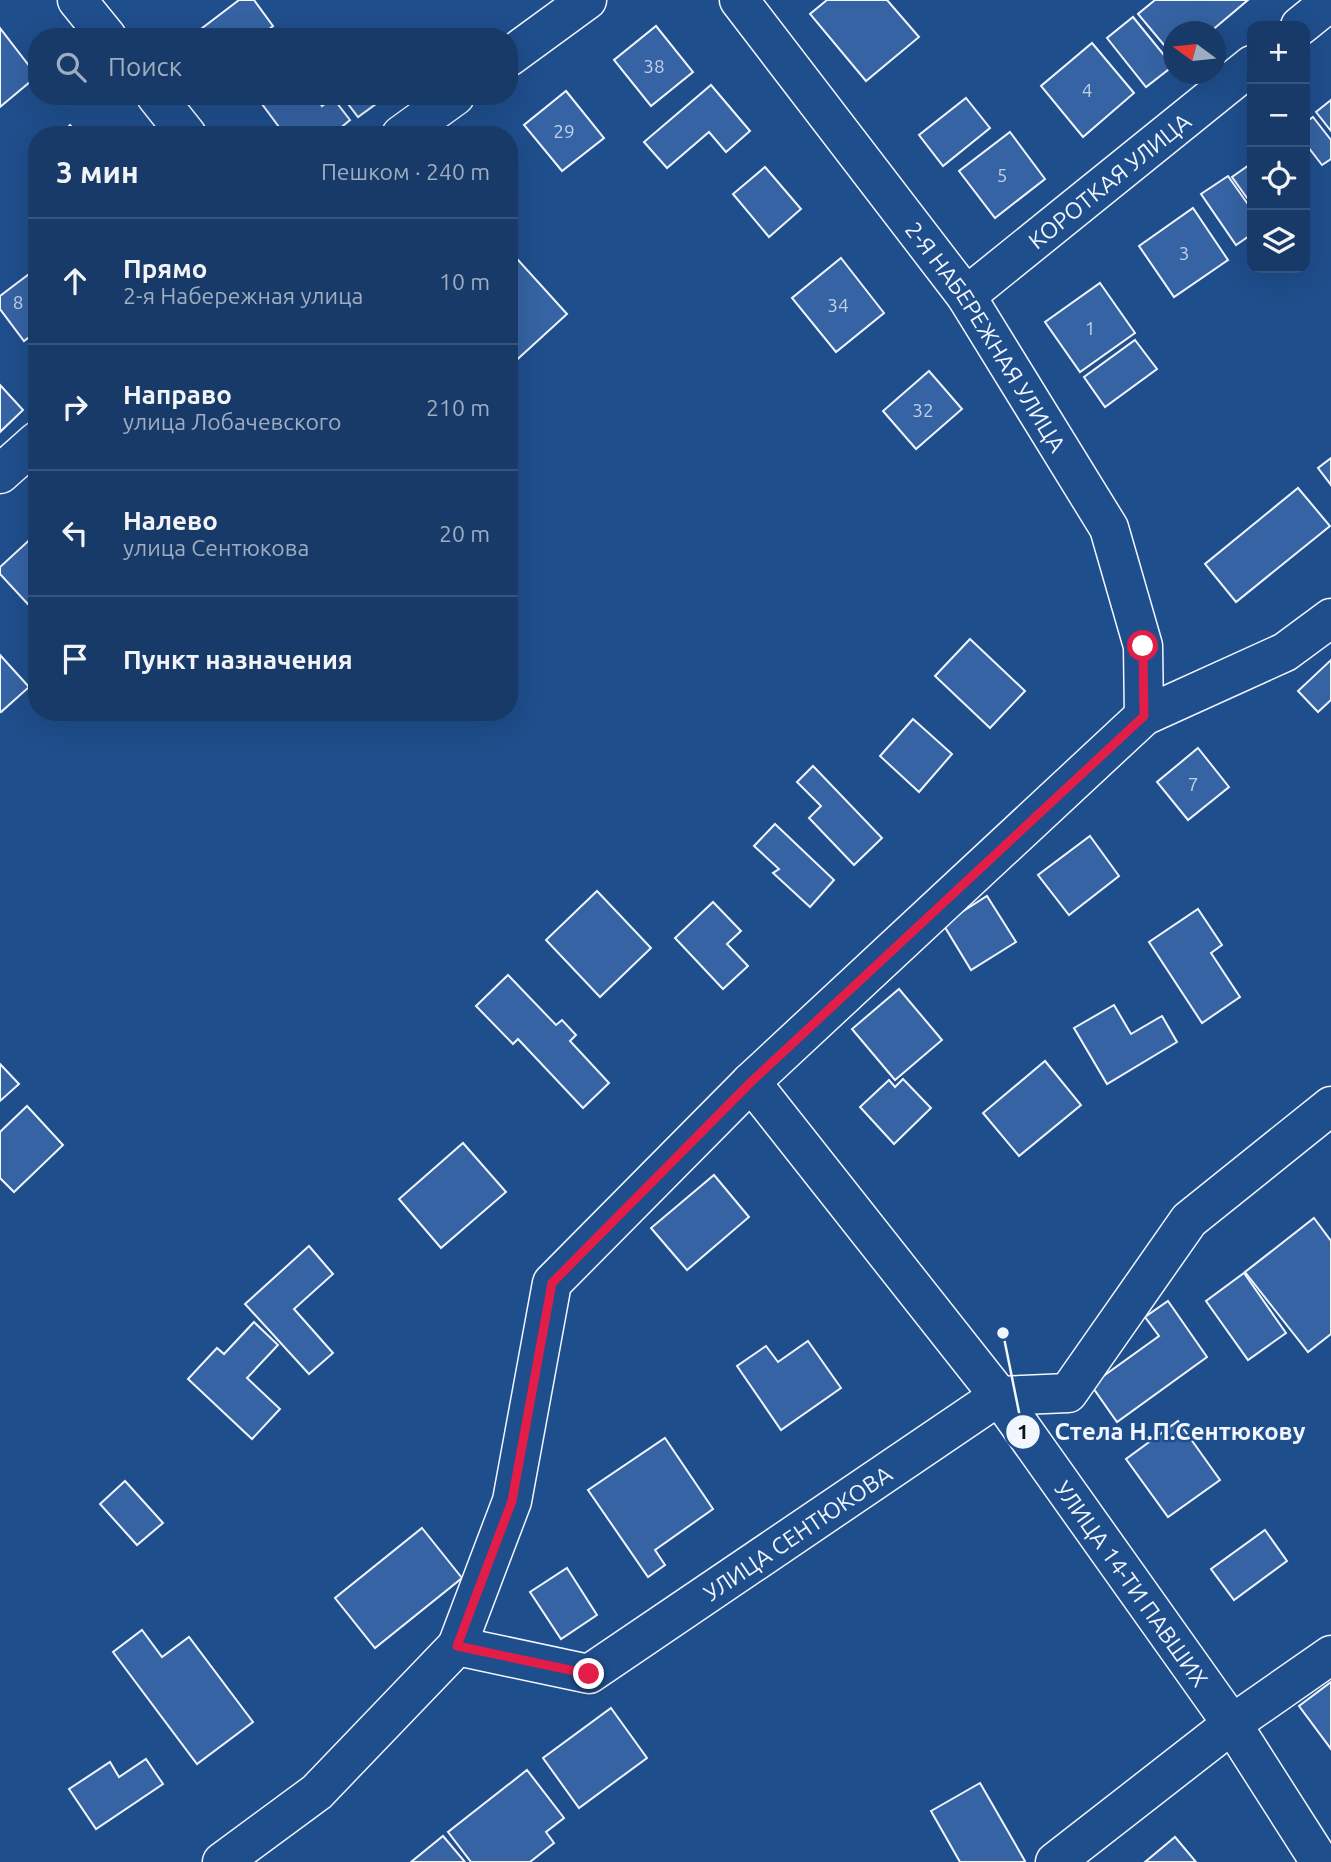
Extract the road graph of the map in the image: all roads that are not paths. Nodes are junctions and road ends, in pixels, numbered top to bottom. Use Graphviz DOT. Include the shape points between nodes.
graph roads {
  1 [pos="77,0"];
  2 [pos="587,0"];
  3 [pos="739,0"];
  4 [pos="1331,1"];
  5 [pos="1306,21"];
  6 [pos="100,28"];
  7 [pos="518,50"];
  8 [pos="1247,69"];
  9 [pos="163,105"];
  10 [pos="443,105"];
  11 [pos="180,126"];
  12 [pos="413,126"];
  13 [pos="966,296"];
  14 [pos="28,449"];
  15 [pos="0,474"];
  16 [pos="1331,618"];
  17 [pos="1144,716"];
  18 [pos="751,1082"];
  19 [pos="1331,1106"];
  20 [pos="999,1396"];
  21 [pos="457,1646"];
  22 [pos="1331,1655"];
  23 [pos="1232,1724"];
  24 [pos="222,1862"];
  25 [pos="1055,1862"];
  26 [pos="1321,1862"];
  1 -- 6 [label="street"];
  2 -- 7 [label="street"];
  3 -- 13 [label="street, 2-Я НАБЕРЕЖНАЯ УЛИЦА"];
  4 -- 5 [label="street"];
  8 -- 13 [label="street, КОРОТКАЯ УЛИЦА"];
  9 -- 11 [label="street"];
  10 -- 12 [label="street"];
  13 -- 17 [label="street, 2-Я НАБЕРЕЖНАЯ УЛИЦА" via="1110,528 1143,646"];
  14 -- 15 [label="street"];
  16 -- 17 [label="street" via="1285,652"];
  17 -- 18 [label="street"];
  18 -- 20 [label="street, УЛИЦА 14-ТИ ПАВШИХ"];
  18 -- 21 [label="street" via="552,1283 512,1501"];
  19 -- 20 [label="street" via="1189,1220 1068,1393"];
  20 -- 21 [label="street, УЛИЦА СЕНТЮКОВА" via="589,1674"];
  20 -- 23 [label="street, УЛИЦА 14-ТИ ПАВШИХ"];
  21 -- 24 [label="street" via="317,1792"];
  22 -- 23 [label="street"];
  23 -- 25 [label="street"];
  23 -- 26 [label="street, УЛИЦА 14-ТИ ПАВШИХ"];
}
